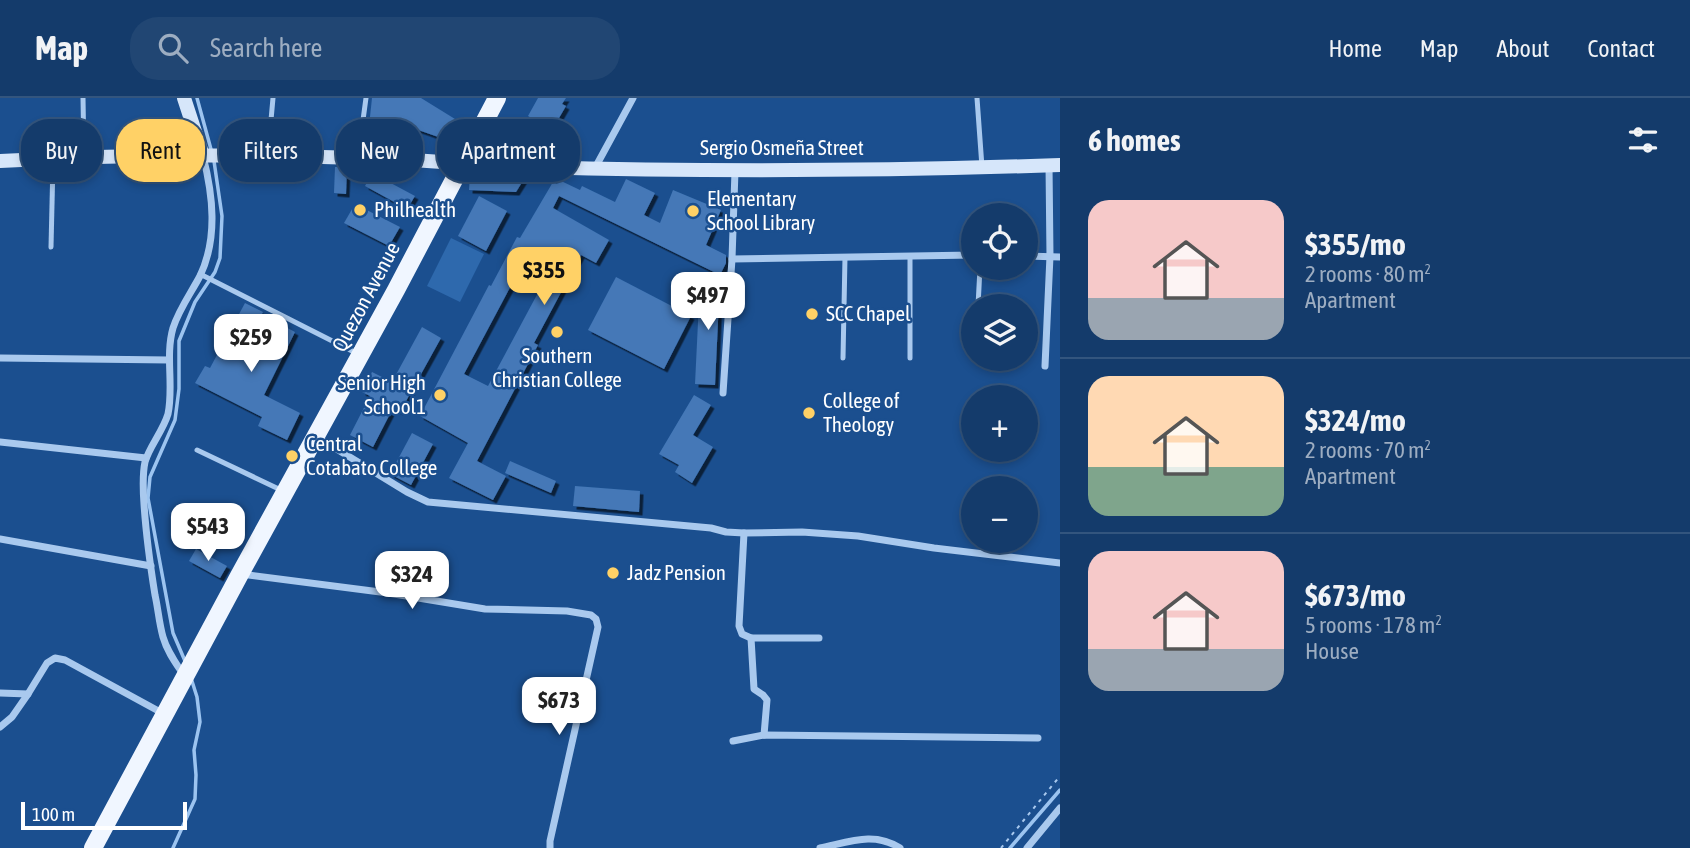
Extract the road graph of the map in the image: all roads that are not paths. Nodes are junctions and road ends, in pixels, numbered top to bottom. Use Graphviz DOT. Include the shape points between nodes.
graph roads {
  1 [pos="83,98"];
  2 [pos="184,98"];
  3 [pos="273,98"];
  4 [pos="366,98"];
  5 [pos="497,98"];
  6 [pos="633,98"];
  7 [pos="977,98"];
  8 [pos="83,119"];
  9 [pos="191,119"];
  10 [pos="271,119"];
  11 [pos="363,119"];
  12 [pos="486,119"];
  13 [pos="21,160"];
  14 [pos="0,161"];
  15 [pos="205,164"];
  16 [pos="1054,165"];
  17 [pos="982,167"];
  18 [pos="580,168"];
  19 [pos="594,168"];
  20 [pos="735,171"];
  21 [pos="52,182"];
  22 [pos="453,182"];
  23 [pos="51,247"];
  24 [pos="961,255"];
  25 [pos="1038,256"];
  26 [pos="1050,256"];
  27 [pos="845,257"];
  28 [pos="910,257"];
  29 [pos="1060,257"];
  30 [pos="732,259"];
  31 [pos="203,276"];
  32 [pos="360,356"];
  33 [pos="0,358"];
  34 [pos="843,358"];
  35 [pos="911,358"];
  36 [pos="169,360"];
  37 [pos="1045,366"];
  38 [pos="723,393"];
  39 [pos="317,437"];
  40 [pos="0,442"];
  41 [pos="197,450"];
  42 [pos="146,458"];
  43 [pos="286,493"];
  44 [pos="744,533"];
  45 [pos="0,539"];
  46 [pos="1060,563"];
  47 [pos="150,566"];
  48 [pos="240,574"];
  49 [pos="751,638"];
  50 [pos="819,638"];
  51 [pos="186,678"];
  52 [pos="0,693"];
  53 [pos="29,694"];
  54 [pos="165,715"];
  55 [pos="0,727"];
  56 [pos="764,735"];
  57 [pos="1038,738"];
  58 [pos="733,741"];
  59 [pos="1060,808"];
  60 [pos="93,848"];
  61 [pos="550,848"];
  62 [pos="820,848"];
  63 [pos="900,848"];
  64 [pos="1027,848"];
  1 -- 8 [label="lane"];
  2 -- 9 [label="street"];
  3 -- 10 [label="lane"];
  4 -- 11 [label="lane"];
  5 -- 12 [label="main road, Quezon Avenue"];
  6 -- 19 [label="street"];
  7 -- 17 [label="lane"];
  13 -- 14 [label="street, Sergio Osmeña Street"];
  15 -- 31 [label="street" via="212,232"];
  16 -- 17 [label="street, Sergio Osmeña Street"];
  16 -- 26 [label="street"];
  17 -- 20 [label="street, Sergio Osmeña Street"];
  18 -- 19 [label="street, Sergio Osmeña Street"];
  19 -- 20 [label="street, Sergio Osmeña Street"];
  20 -- 30 [label="street"];
  21 -- 23 [label="lane"];
  22 -- 32 [label="main road, Quezon Avenue"];
  24 -- 28 [label="street"];
  25 -- 26 [label="street"];
  26 -- 29 [label="street"];
  26 -- 37 [label="street"];
  27 -- 28 [label="street"];
  27 -- 30 [label="street"];
  27 -- 34 [label="lane"];
  28 -- 35 [label="lane"];
  30 -- 38 [label="street"];
  31 -- 32 [label="lane"];
  31 -- 36 [label="street" via="177,316"];
  32 -- 39 [label="main road, Quezon Avenue"];
  33 -- 36 [label="street"];
  36 -- 42 [label="street" via="168,413"];
  39 -- 43 [label="main road, Quezon Avenue"];
  39 -- 44 [label="street" via="428,502"];
  40 -- 42 [label="street"];
  41 -- 43 [label="lane"];
  42 -- 47 [label="street" via="143,479"];
  43 -- 48 [label="main road, Quezon Avenue"];
  44 -- 46 [label="street" via="858,536"];
  44 -- 49 [label="street" via="739,626 742,634"];
  45 -- 47 [label="street"];
  47 -- 51 [label="street" via="163,636"];
  48 -- 51 [label="main road, Quezon Avenue"];
  48 -- 61 [label="street" via="485,609 592,615 598,626"];
  49 -- 50 [label="street"];
  49 -- 56 [label="street" via="754,689 766,700"];
  51 -- 54 [label="main road, Quezon Avenue"];
  52 -- 53 [label="street"];
  53 -- 54 [label="street" via="47,663 55,658"];
  53 -- 55 [label="street"];
  54 -- 60 [label="main road, Quezon Avenue"];
  56 -- 57 [label="street"];
  56 -- 58 [label="street"];
  59 -- 64 [label="street"];
  62 -- 63 [label="street" via="870,838"];
}
